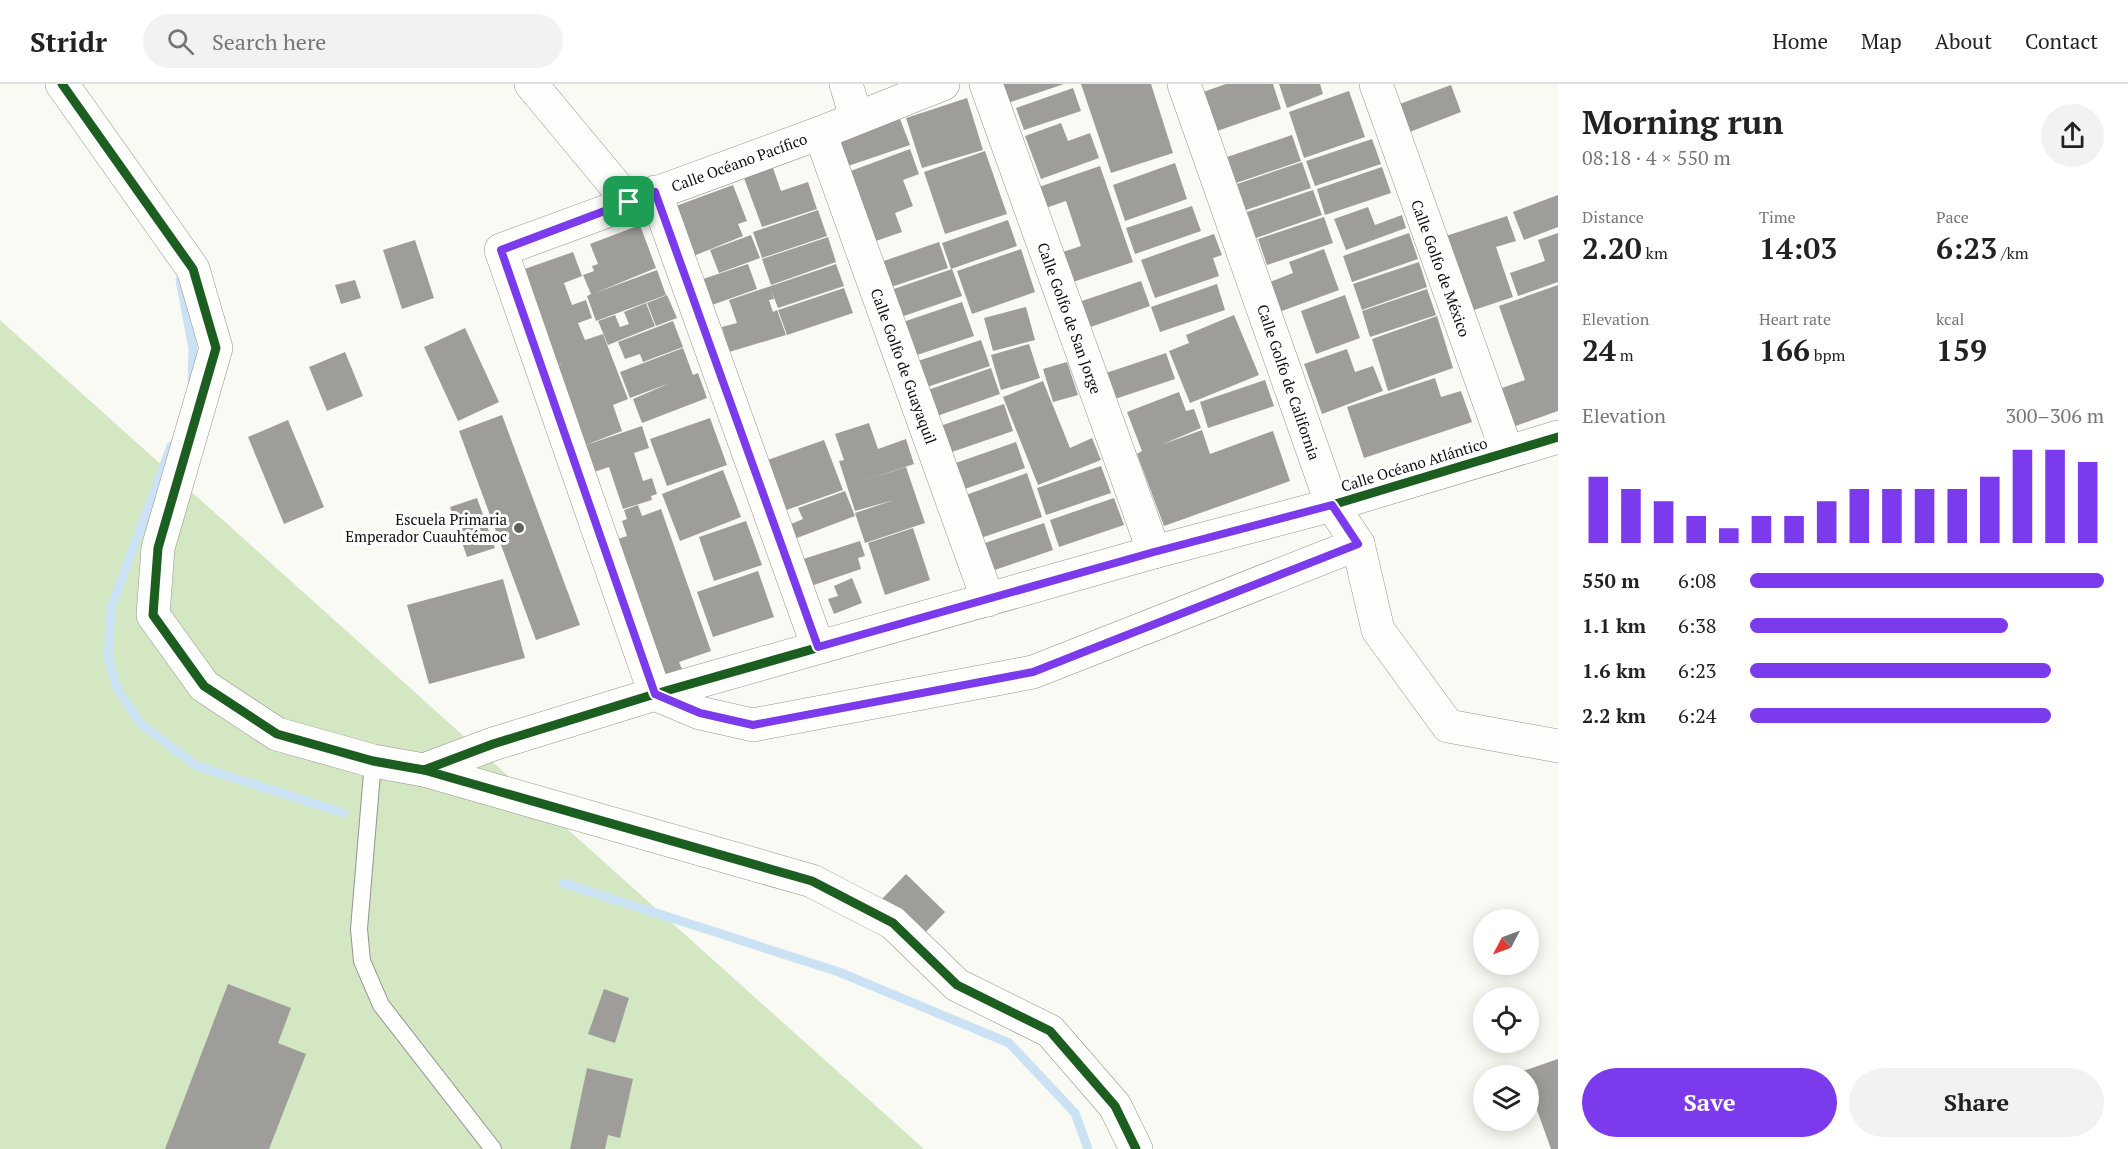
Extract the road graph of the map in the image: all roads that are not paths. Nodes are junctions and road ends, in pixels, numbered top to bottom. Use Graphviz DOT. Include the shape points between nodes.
graph roads {
  1 [pos="62,84"];
  2 [pos="531,84"];
  3 [pos="846,84"];
  4 [pos="943,84"];
  5 [pos="986,84"];
  6 [pos="1184,84"];
  7 [pos="1376,84"];
  8 [pos="856,117"];
  9 [pos="820,133"];
  10 [pos="642,197"];
  11 [pos="1558,437"];
  12 [pos="1507,452"];
  13 [pos="1332,505"];
  14 [pos="1358,544"];
  15 [pos="1154,552"];
  16 [pos="988,600"];
  17 [pos="818,647"];
  18 [pos="655,694"];
  19 [pos="1558,746"];
  20 [pos="373,761"];
  21 [pos="424,770"];
  22 [pos="493,1149"];
  23 [pos="1136,1149"];
  1 -- 20 [label="street" via="193,269 216,348 158,548 153,615 204,686 277,734"];
  2 -- 10 [label="street"];
  3 -- 8 [label="street"];
  4 -- 8 [label="street, Calle Océano Pacífico"];
  5 -- 15 [label="street, Calle Golfo de San Jorge"];
  6 -- 13 [label="street, Calle Golfo de California"];
  7 -- 12 [label="street, Calle Golfo de México"];
  8 -- 9 [label="street, Calle Océano Pacífico"];
  9 -- 10 [label="street, Calle Océano Pacífico"];
  9 -- 16 [label="street, Calle Golfo de Guayaquil"];
  10 -- 17 [label="street"];
  10 -- 18 [label="street, Calle Océano Pacífico" via="501,250"];
  11 -- 12 [label="street, Calle Océano Atlántico"];
  12 -- 13 [label="street, Calle Océano Atlántico"];
  13 -- 14 [label="street, Calle Golfo de California"];
  13 -- 15 [label="street, Calle Océano Atlántico"];
  14 -- 18 [label="street" via="1033,672 753,725 700,713"];
  14 -- 19 [label="street, Calle Golfo de California" via="1378,630 1448,726"];
  15 -- 16 [label="street, Calle Océano Atlántico"];
  16 -- 17 [label="street, Calle Océano Atlántico"];
  17 -- 18 [label="street, Calle Océano Atlántico"];
  18 -- 21 [label="street, Calle Océano Atlántico" via="493,744"];
  20 -- 21 [label="street"];
  20 -- 22 [label="lane" via="358,929 362,961 381,1005"];
  21 -- 23 [label="street" via="812,881 892,923 957,985 1050,1031 1115,1106"];
}
